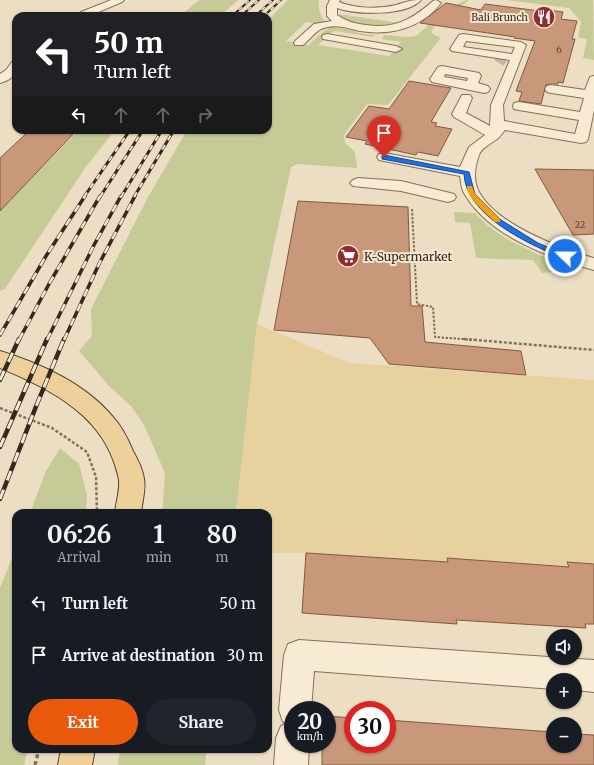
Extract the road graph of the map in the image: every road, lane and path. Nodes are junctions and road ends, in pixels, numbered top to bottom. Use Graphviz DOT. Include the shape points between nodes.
graph roads {
  1 [pos="118,0"];
  2 [pos="416,0"];
  3 [pos="90,2"];
  4 [pos="335,2"];
  5 [pos="436,3"];
  6 [pos="85,12"];
  7 [pos="90,12"];
  8 [pos="340,23"];
  9 [pos="382,30"];
  10 [pos="327,37"];
  11 [pos="299,43"];
  12 [pos="370,45"];
  13 [pos="396,49"];
  14 [pos="451,58"];
  15 [pos="516,58"];
  16 [pos="12,70"];
  17 [pos="497,70"];
  18 [pos="0,79"];
  19 [pos="594,80"];
  20 [pos="471,85"];
  21 [pos="551,88"];
  22 [pos="484,89"];
  23 [pos="591,95"];
  24 [pos="466,98"];
  25 [pos="497,105"];
  26 [pos="519,106"];
  27 [pos="586,117"];
  28 [pos="494,135"];
  29 [pos="384,157"];
  30 [pos="467,173"];
  31 [pos="358,183"];
  32 [pos="448,197"];
  33 [pos="412,205"];
  34 [pos="594,264"];
  35 [pos="594,350"];
  36 [pos="0,359"];
  37 [pos="0,408"];
  38 [pos="97,509"];
  39 [pos="128,509"];
  40 [pos="594,676"];
  41 [pos="296,701"];
  42 [pos="38,753"];
  43 [pos="77,753"];
  44 [pos="292,753"];
  45 [pos="35,765"];
  46 [pos="75,765"];
  47 [pos="291,765"];
  1 -- 7 [label="street"];
  2 -- 4 [label="street" via="401,7 384,10 346,8"];
  3 -- 6 [label="street"];
  4 -- 8 [label="street" via="332,6 332,16"];
  5 -- 9 [label="street" via="421,17 402,27"];
  8 -- 9 [label="street"];
  8 -- 11 [label="street" via="318,26"];
  9 -- 12 [label="street"];
  10 -- 12 [label="street"];
  12 -- 13 [label="street"];
  14 -- 22 [label="street" via="481,63"];
  15 -- 15 [label="street" via="521,45 463,37 456,48"];
  15 -- 25 [label="street"];
  16 -- 18 [label="street"];
  17 -- 25 [label="street"];
  19 -- 23 [label="street"];
  20 -- 22 [label="street"];
  21 -- 23 [label="street"];
  22 -- 25 [label="street"];
  23 -- 27 [label="street"];
  24 -- 28 [label="street" via="459,114"];
  25 -- 28 [label="street"];
  26 -- 27 [label="street"];
  27 -- 28 [label="street" via="582,139 501,125"];
  28 -- 30 [label="street" via="474,150"];
  29 -- 30 [label="street"];
  30 -- 34 [label="street" via="472,194 498,221 536,244"];
  31 -- 32 [label="street" via="401,186"];
  33 -- 35 [label="path" via="417,304 433,307 434,337"];
  36 -- 39 [label="main road" via="36,374 71,393 102,418 120,444 132,481"];
  37 -- 38 [label="path" via="52,428 87,452 96,477"];
  40 -- 41 [label="street" via="299,655"];
  42 -- 45 [label="path"];
  43 -- 46 [label="main road"];
  44 -- 47 [label="street"];
}
